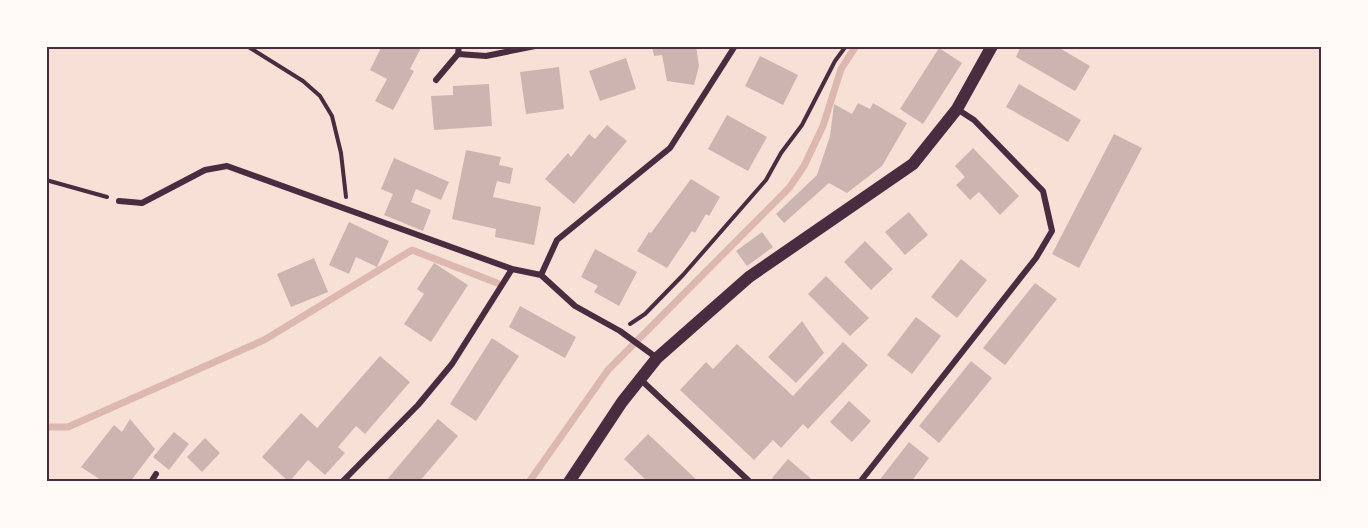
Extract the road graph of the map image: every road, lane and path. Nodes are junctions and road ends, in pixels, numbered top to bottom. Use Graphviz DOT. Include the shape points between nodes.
graph roads {
  1 [pos="247,46"];
  2 [pos="459,46"];
  3 [pos="535,46"];
  4 [pos="735,46"];
  5 [pos="846,46"];
  6 [pos="992,46"];
  7 [pos="458,54"];
  8 [pos="436,80"];
  9 [pos="957,109"];
  10 [pos="46,180"];
  11 [pos="119,201"];
  12 [pos="345,211"];
  13 [pos="512,270"];
  14 [pos="542,275"];
  15 [pos="622,333"];
  16 [pos="657,358"];
  17 [pos="639,378"];
  18 [pos="156,474"];
  19 [pos="151,482"];
  20 [pos="342,482"];
  21 [pos="569,482"];
  22 [pos="750,482"];
  23 [pos="860,482"];
  1 -- 12 [label="path" via="303,81 320,96 332,116 347,188"];
  2 -- 7 [label="street"];
  3 -- 7 [label="street" via="486,56"];
  4 -- 14 [label="street" via="670,148 557,240"];
  5 -- 15 [label="path" via="766,180 683,275"];
  6 -- 9 [label="main road"];
  7 -- 8 [label="street"];
  9 -- 16 [label="main road" via="913,164 749,277"];
  9 -- 23 [label="street" via="974,120 1043,191 1052,231 1036,258"];
  10 -- 11 [label="path"];
  11 -- 12 [label="street" via="142,203 205,170 227,166"];
  12 -- 13 [label="street"];
  13 -- 14 [label="street"];
  13 -- 20 [label="street" via="452,364 418,405"];
  14 -- 15 [label="street" via="575,306"];
  15 -- 16 [label="street"];
  16 -- 17 [label="main road"];
  17 -- 21 [label="main road"];
  17 -- 22 [label="street"];
  18 -- 19 [label="street"];
}
